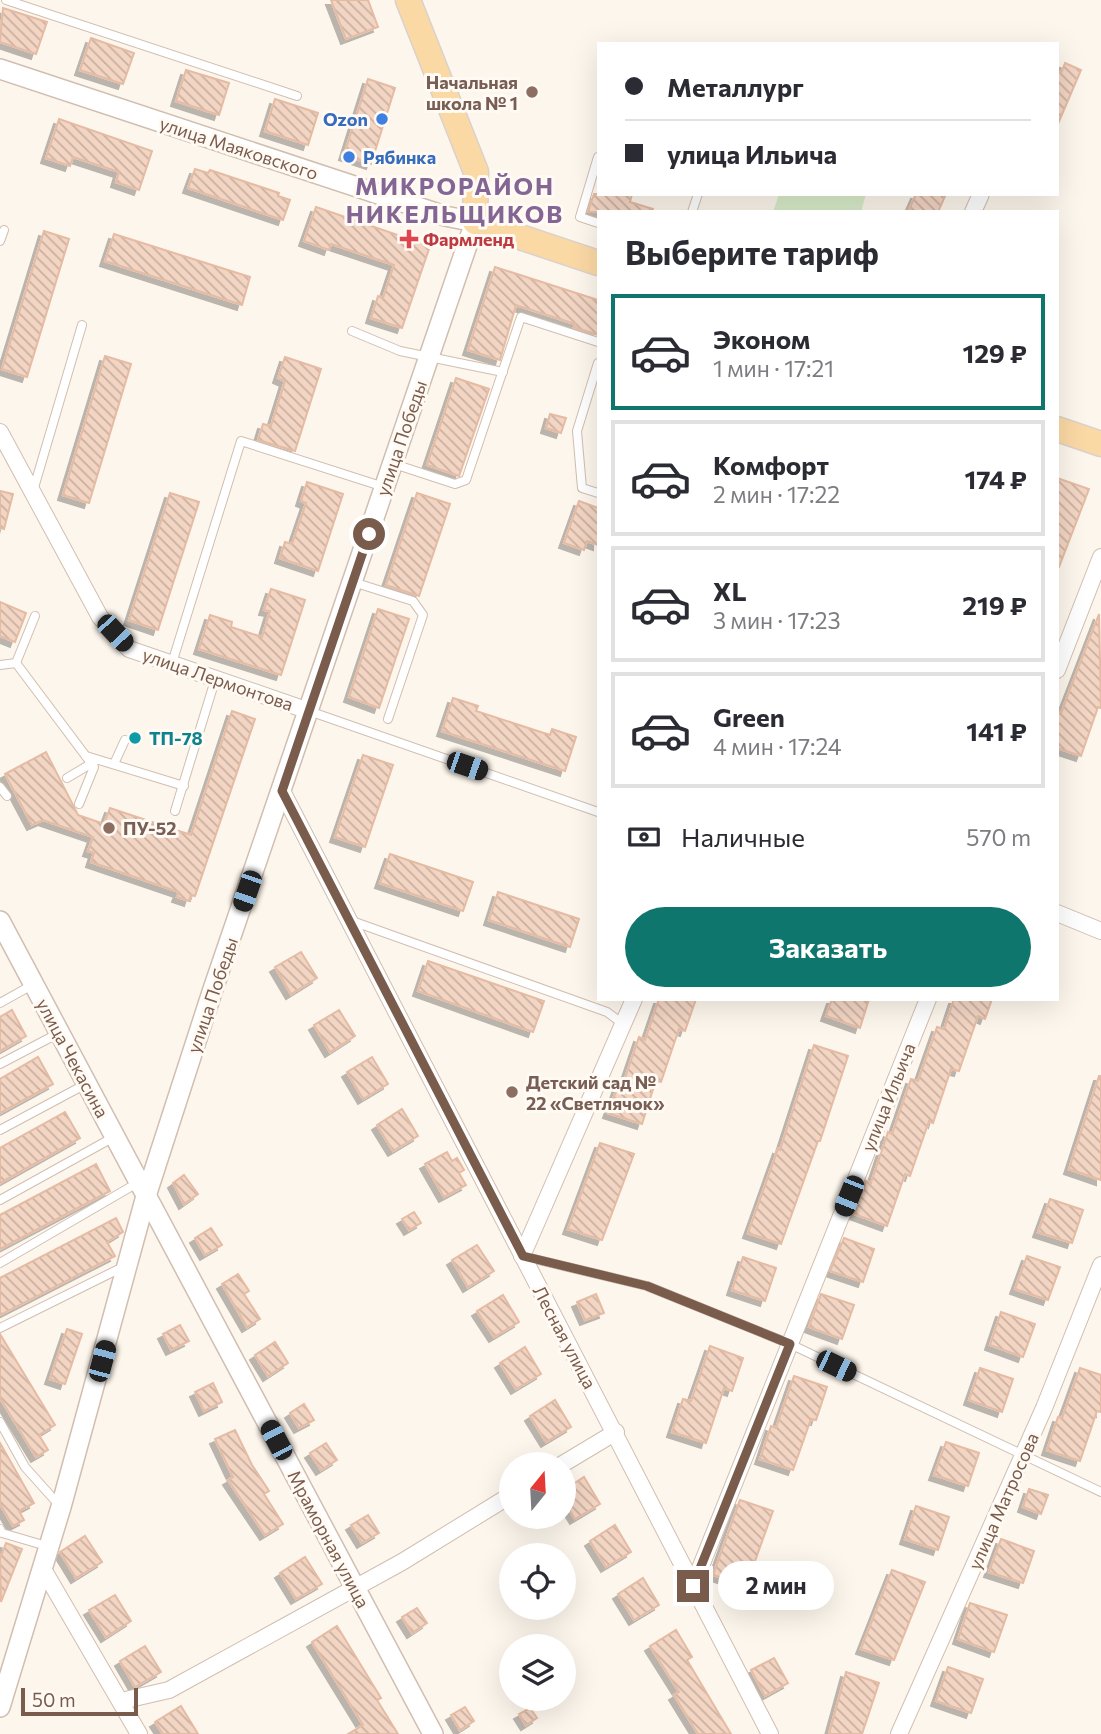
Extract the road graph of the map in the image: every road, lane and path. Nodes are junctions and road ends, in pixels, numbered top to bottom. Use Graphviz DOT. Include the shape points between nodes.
graph roads {
  1 [pos="6,0"];
  2 [pos="408,0"];
  3 [pos="0,69"];
  4 [pos="297,96"];
  5 [pos="597,160"];
  6 [pos="475,222"];
  7 [pos="597,223"];
  8 [pos="4,230"];
  9 [pos="0,241"];
  10 [pos="597,263"];
  11 [pos="82,325"];
  12 [pos="352,331"];
  13 [pos="597,342"];
  14 [pos="428,358"];
  15 [pos="597,366"];
  16 [pos="503,372"];
  17 [pos="1059,430"];
  18 [pos="0,432"];
  19 [pos="1101,444"];
  20 [pos="392,463"];
  21 [pos="384,487"];
  22 [pos="597,493"];
  23 [pos="32,494"];
  24 [pos="1101,557"];
  25 [pos="353,582"];
  26 [pos="35,617"];
  27 [pos="16,663"];
  28 [pos="172,663"];
  29 [pos="0,665"];
  30 [pos="1059,665"];
  31 [pos="216,677"];
  32 [pos="309,710"];
  33 [pos="388,719"];
  34 [pos="125,740"];
  35 [pos="89,760"];
  36 [pos="114,764"];
  37 [pos="66,778"];
  38 [pos="184,786"];
  39 [pos="0,787"];
  40 [pos="282,791"];
  41 [pos="7,796"];
  42 [pos="79,804"];
  43 [pos="175,811"];
  44 [pos="597,812"];
  45 [pos="1059,914"];
  46 [pos="349,920"];
  47 [pos="1101,931"];
  48 [pos="3,934"];
  49 [pos="34,984"];
  50 [pos="633,1001"];
  51 [pos="927,1001"];
  52 [pos="0,1003"];
  53 [pos="623,1024"];
  54 [pos="59,1032"];
  55 [pos="0,1064"];
  56 [pos="86,1084"];
  57 [pos="0,1130"];
  58 [pos="114,1136"];
  59 [pos="142,1189"];
  60 [pos="0,1200"];
  61 [pos="523,1256"];
  62 [pos="0,1263"];
  63 [pos="129,1264"];
  64 [pos="1101,1265"];
  65 [pos="0,1328"];
  66 [pos="790,1344"];
  67 [pos="0,1422"];
  68 [pos="615,1432"];
  69 [pos="1024,1455"];
  70 [pos="576,1456"];
  71 [pos="1101,1492"];
  72 [pos="499,1502"];
  73 [pos="61,1507"];
  74 [pos="1,1533"];
  75 [pos="50,1547"];
  76 [pos="43,1569"];
  77 [pos="355,1586"];
  78 [pos="693,1586"];
  79 [pos="121,1701"];
  80 [pos="0,1704"];
  81 [pos="139,1734"];
  82 [pos="433,1734"];
  83 [pos="770,1734"];
  84 [pos="899,1734"];
  1 -- 4 [label="lane"];
  2 -- 6 [label="main road, улица Победы" via="476,172"];
  3 -- 6 [label="street, улица Маяковского"];
  5 -- 7 [label="lane" via="580,217"];
  6 -- 10 [label="main road, улица Маяковского"];
  6 -- 14 [label="street, улица Победы"];
  8 -- 9 [label="lane"];
  11 -- 23 [label="lane"];
  12 -- 14 [label="lane"];
  13 -- 16 [label="lane" via="521,317"];
  14 -- 16 [label="lane"];
  14 -- 20 [label="street, улица Победы"];
  15 -- 22 [label="lane" via="577,431 582,488"];
  16 -- 20 [label="lane" via="466,480 456,484"];
  17 -- 19 [label="main road"];
  18 -- 23 [label="street, улица Лермонтова"];
  20 -- 21 [label="street, улица Победы"];
  21 -- 25 [label="street, улица Победы"];
  21 -- 28 [label="lane" via="241,440"];
  23 -- 28 [label="street, улица Лермонтова" via="100,617 129,649"];
  24 -- 30 [label="street"];
  25 -- 32 [label="street, улица Победы"];
  25 -- 33 [label="lane" via="413,601 423,615"];
  26 -- 27 [label="lane"];
  27 -- 29 [label="lane"];
  27 -- 35 [label="lane"];
  28 -- 31 [label="street, улица Лермонтова"];
  31 -- 32 [label="street, улица Лермонтова"];
  31 -- 38 [label="lane"];
  32 -- 40 [label="street, улица Победы"];
  32 -- 44 [label="lane"];
  34 -- 36 [label="lane"];
  35 -- 36 [label="lane"];
  35 -- 37 [label="lane"];
  35 -- 42 [label="lane" via="94,767"];
  36 -- 38 [label="lane"];
  38 -- 43 [label="lane"];
  39 -- 41 [label="lane"];
  40 -- 46 [label="street, Лесная улица"];
  40 -- 59 [label="street, улица Победы"];
  45 -- 47 [label="street"];
  46 -- 53 [label="lane" via="607,1012"];
  46 -- 61 [label="street, Лесная улица"];
  48 -- 49 [label="street, улица Чекасина"];
  49 -- 52 [label="lane"];
  49 -- 54 [label="street, улица Чекасина"];
  50 -- 53 [label="street"];
  51 -- 66 [label="street, улица Ильича"];
  53 -- 61 [label="street"];
  54 -- 55 [label="lane"];
  54 -- 56 [label="street, улица Чекасина"];
  56 -- 57 [label="lane"];
  56 -- 58 [label="street, улица Чекасина"];
  58 -- 59 [label="street, улица Чекасина"];
  58 -- 60 [label="lane"];
  59 -- 62 [label="lane"];
  59 -- 63 [label="street, улица Победы"];
  59 -- 77 [label="street, Мраморная улица"];
  61 -- 66 [label="lane" via="647,1286"];
  61 -- 68 [label="street, Лесная улица"];
  63 -- 65 [label="lane"];
  63 -- 73 [label="street, улица Победы"];
  64 -- 69 [label="street, улица Матросова"];
  66 -- 69 [label="lane"];
  66 -- 78 [label="street, улица Ильича"];
  67 -- 73 [label="lane" via="25,1467"];
  68 -- 70 [label="street"];
  68 -- 78 [label="street, Лесная улица"];
  69 -- 71 [label="lane"];
  69 -- 84 [label="street, улица Матросова"];
  72 -- 77 [label="street"];
  73 -- 75 [label="street, улица Победы"];
  74 -- 75 [label="lane"];
  75 -- 76 [label="street, улица Победы"];
  76 -- 79 [label="street"];
  76 -- 80 [label="street, улица Победы"];
  77 -- 79 [label="street" via="169,1690"];
  77 -- 82 [label="street, Мраморная улица"];
  78 -- 83 [label="street, Лесная улица"];
  79 -- 81 [label="street"];
}
